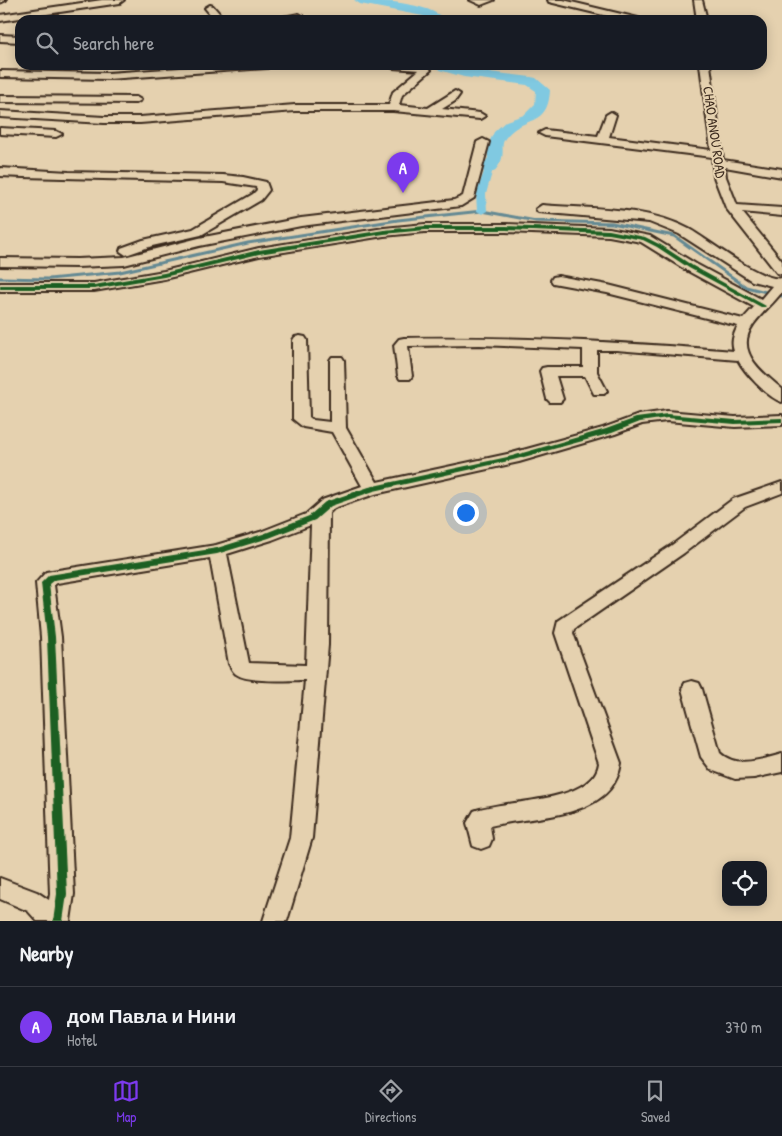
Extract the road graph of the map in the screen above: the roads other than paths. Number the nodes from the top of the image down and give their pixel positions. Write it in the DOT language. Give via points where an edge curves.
graph roads {
  1 [pos="120,0"];
  2 [pos="474,0"];
  3 [pos="490,0"];
  4 [pos="552,0"];
  5 [pos="698,0"];
  6 [pos="210,8"];
  7 [pos="20,15"];
  8 [pos="216,15"];
  9 [pos="614,15"];
  10 [pos="702,15"];
  11 [pos="15,16"];
  12 [pos="0,18"];
  13 [pos="0,38"];
  14 [pos="15,39"];
  15 [pos="195,70"];
  16 [pos="426,70"];
  17 [pos="706,70"];
  18 [pos="0,74"];
  19 [pos="454,94"];
  20 [pos="52,99"];
  21 [pos="136,100"];
  22 [pos="2,101"];
  23 [pos="393,108"];
  24 [pos="428,111"];
  25 [pos="0,114"];
  26 [pos="611,115"];
  27 [pos="40,116"];
  28 [pos="480,116"];
  29 [pos="0,131"];
  30 [pos="545,133"];
  31 [pos="56,134"];
  32 [pos="602,140"];
  33 [pos="484,142"];
  34 [pos="719,159"];
  35 [pos="0,172"];
  36 [pos="782,173"];
  37 [pos="732,208"];
  38 [pos="542,209"];
  39 [pos="782,212"];
  40 [pos="0,262"];
  41 [pos="108,262"];
  42 [pos="782,270"];
  43 [pos="558,280"];
  44 [pos="0,287"];
  45 [pos="776,291"];
  46 [pos="745,324"];
  47 [pos="300,340"];
  48 [pos="590,346"];
  49 [pos="741,356"];
  50 [pos="338,360"];
  51 [pos="590,372"];
  52 [pos="405,376"];
  53 [pos="599,391"];
  54 [pos="782,397"];
  55 [pos="555,399"];
  56 [pos="782,420"];
  57 [pos="338,428"];
  58 [pos="782,487"];
  59 [pos="372,489"];
  60 [pos="320,512"];
  61 [pos="217,551"];
  62 [pos="316,673"];
  63 [pos="692,689"];
  64 [pos="782,763"];
  65 [pos="481,838"];
  66 [pos="0,888"];
  67 [pos="49,921"];
  68 [pos="58,921"];
  69 [pos="275,921"];
  1 -- 7 [label="street"];
  2 -- 3 [label="street"];
  4 -- 9 [label="street"];
  5 -- 10 [label="street"];
  6 -- 8 [label="street"];
  11 -- 12 [label="street"];
  13 -- 14 [label="street"];
  15 -- 18 [label="street" via="108,76"];
  16 -- 23 [label="street" via="397,94"];
  17 -- 34 [label="street, CHAO ANOU ROAD"];
  19 -- 24 [label="street" via="452,99"];
  20 -- 21 [label="street"];
  20 -- 22 [label="street"];
  20 -- 27 [label="street"];
  23 -- 24 [label="street"];
  23 -- 27 [label="street" via="295,108 140,120"];
  24 -- 28 [label="street"];
  25 -- 27 [label="street"];
  26 -- 32 [label="street"];
  29 -- 31 [label="street"];
  30 -- 32 [label="street"];
  32 -- 34 [label="street"];
  33 -- 41 [label="street" via="468,198 464,201 302,222"];
  34 -- 36 [label="street"];
  34 -- 37 [label="street, CHAO ANOU ROAD" via="720,177"];
  35 -- 41 [label="street" via="208,178 262,185 263,190 257,197 197,232 148,243"];
  37 -- 39 [label="street"];
  37 -- 42 [label="street, CHAO ANOU ROAD"];
  38 -- 45 [label="street" via="651,219 683,231"];
  40 -- 41 [label="street"];
  43 -- 46 [label="street" via="608,289"];
  44 -- 45 [label="street" via="94,287 164,275 259,252 384,232 425,228 506,228 610,232 645,239 691,267"];
  45 -- 46 [label="street"];
  46 -- 49 [label="street" via="739,345"];
  47 -- 57 [label="street" via="301,419 309,424"];
  48 -- 49 [label="street"];
  48 -- 51 [label="street"];
  48 -- 52 [label="street" via="480,341 404,342 401,345"];
  49 -- 54 [label="street"];
  50 -- 57 [label="street"];
  51 -- 53 [label="street"];
  51 -- 55 [label="street" via="547,371"];
  56 -- 59 [label="street" via="735,422 684,416 654,417 513,458"];
  57 -- 59 [label="street"];
  58 -- 65 [label="street" via="739,503 678,549 564,626 610,762 609,773 596,790 584,797 482,818 478,824"];
  59 -- 60 [label="street" via="328,504"];
  60 -- 61 [label="street" via="266,536"];
  60 -- 62 [label="street"];
  61 -- 62 [label="street" via="239,664 243,669"];
  61 -- 68 [label="street" via="52,578 45,583 51,638 62,894"];
  62 -- 69 [label="street" via="301,838"];
  63 -- 64 [label="street" via="711,757 716,762 729,770 742,771"];
  66 -- 67 [label="street" via="36,904 47,913"];
}
